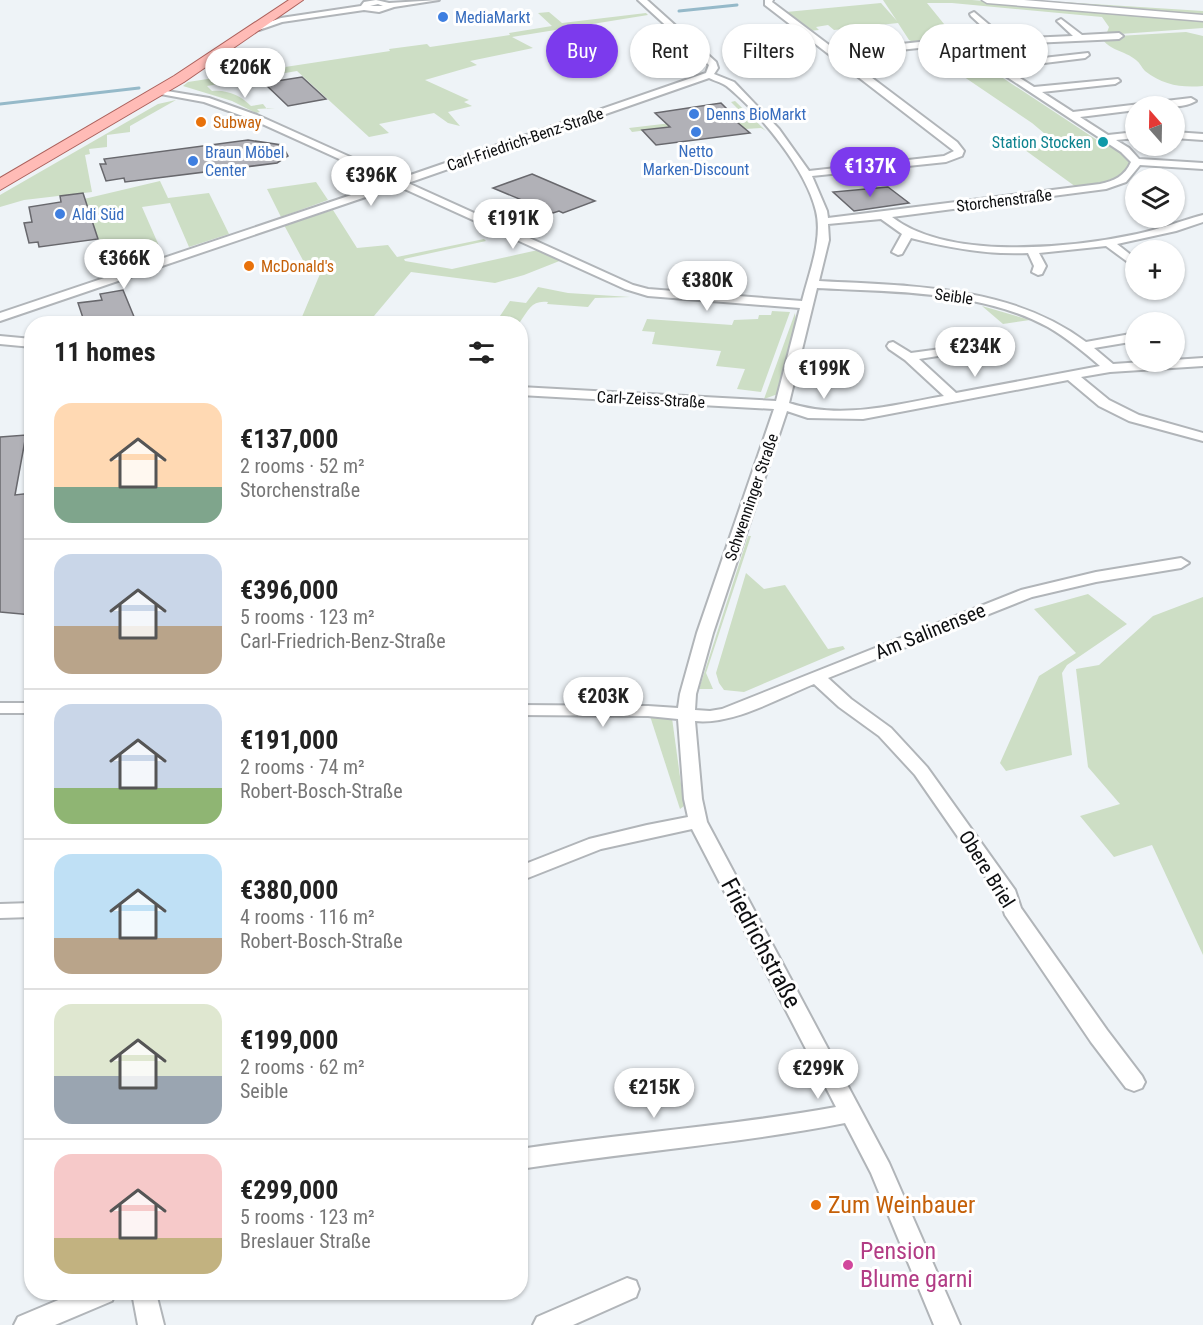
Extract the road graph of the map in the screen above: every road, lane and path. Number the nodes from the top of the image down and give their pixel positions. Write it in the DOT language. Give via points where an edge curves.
graph roads {
  1 [pos="435,0"];
  2 [pos="642,0"];
  3 [pos="769,0"];
  4 [pos="987,0"];
  5 [pos="296,1"];
  6 [pos="321,14"];
  7 [pos="974,14"];
  8 [pos="1203,18"];
  9 [pos="1061,21"];
  10 [pos="669,24"];
  11 [pos="985,24"];
  12 [pos="259,27"];
  13 [pos="1119,36"];
  14 [pos="1079,37"];
  15 [pos="1048,39"];
  16 [pos="828,49"];
  17 [pos="1085,55"];
  18 [pos="1048,60"];
  19 [pos="710,61"];
  20 [pos="710,74"];
  21 [pos="710,75"];
  22 [pos="700,78"];
  23 [pos="867,78"];
  24 [pos="1014,78"];
  25 [pos="1115,81"];
  26 [pos="1032,90"];
  27 [pos="159,91"];
  28 [pos="185,96"];
  29 [pos="1191,101"];
  30 [pos="1185,102"];
  31 [pos="140,103"];
  32 [pos="1125,108"];
  33 [pos="1071,115"];
  34 [pos="1125,136"];
  35 [pos="1185,136"];
  36 [pos="1203,137"];
  37 [pos="1107,138"];
  38 [pos="1136,162"];
  39 [pos="1203,166"];
  40 [pos="806,174"];
  41 [pos="398,183"];
  42 [pos="0,185"];
  43 [pos="883,215"];
  44 [pos="1203,218"];
  45 [pos="822,221"];
  46 [pos="910,233"];
  47 [pos="1107,242"];
  48 [pos="1032,250"];
  49 [pos="898,252"];
  50 [pos="1125,256"];
  51 [pos="1038,272"];
  52 [pos="812,284"];
  53 [pos="808,304"];
  54 [pos="0,317"];
  55 [pos="1125,339"];
  56 [pos="0,340"];
  57 [pos="24,342"];
  58 [pos="893,346"];
  59 [pos="1085,346"];
  60 [pos="959,349"];
  61 [pos="909,357"];
  62 [pos="1203,362"];
  63 [pos="1110,368"];
  64 [pos="1071,376"];
  65 [pos="528,391"];
  66 [pos="954,398"];
  67 [pos="782,405"];
  68 [pos="1203,437"];
  69 [pos="1181,563"];
  70 [pos="818,678"];
  71 [pos="0,708"];
  72 [pos="24,708"];
  73 [pos="528,710"];
  74 [pos="686,714"];
  75 [pos="698,822"];
  76 [pos="528,871"];
  77 [pos="24,910"];
  78 [pos="0,911"];
  79 [pos="1134,1082"];
  80 [pos="851,1113"];
  81 [pos="528,1158"];
  82 [pos="627,1289"];
  83 [pos="86,1300"];
  84 [pos="146,1300"];
  85 [pos="27,1325"];
  86 [pos="151,1325"];
  87 [pos="546,1325"];
  88 [pos="946,1325"];
  1 -- 6 [label="street" via="379,10 364,8"];
  2 -- 10 [label="street"];
  3 -- 16 [label="street"];
  4 -- 8 [label="street"];
  5 -- 6 [label="street" via="297,11"];
  5 -- 12 [label="main road"];
  6 -- 12 [label="street"];
  7 -- 11 [label="street"];
  9 -- 14 [label="street"];
  12 -- 27 [label="main road"];
  13 -- 14 [label="street"];
  14 -- 15 [label="street"];
  17 -- 18 [label="street"];
  19 -- 20 [label="street" via="714,68"];
  21 -- 40 [label="street, Schwenninger Straße" via="731,84 744,96 777,131"];
  22 -- 41 [label="street, Carl-Friedrich-Benz-Straße"];
  23 -- 40 [label="street" via="954,144 959,152 946,159"];
  24 -- 26 [label="street"];
  25 -- 26 [label="street"];
  26 -- 33 [label="street"];
  27 -- 28 [label="street"];
  27 -- 31 [label="main road"];
  28 -- 31 [label="street"];
  28 -- 41 [label="street" via="254,117"];
  29 -- 30 [label="street"];
  31 -- 42 [label="main road"];
  32 -- 33 [label="street"];
  33 -- 37 [label="street"];
  34 -- 37 [label="street"];
  35 -- 36 [label="street"];
  37 -- 38 [label="street"];
  38 -- 39 [label="street"];
  38 -- 43 [label="street, Storchenstraße" via="1127,177 1100,187"];
  40 -- 45 [label="street, Schwenninger Straße" via="822,211"];
  41 -- 53 [label="street" via="648,292"];
  41 -- 54 [label="street, Carl-Friedrich-Benz-Straße"];
  43 -- 45 [label="street, Storchenstraße"];
  43 -- 46 [label="street"];
  44 -- 47 [label="street"];
  45 -- 52 [label="street, Schwenninger Straße" via="823,240"];
  46 -- 48 [label="street" via="968,247"];
  46 -- 49 [label="street"];
  47 -- 48 [label="street"];
  47 -- 50 [label="street"];
  48 -- 51 [label="street" via="1040,266"];
  52 -- 53 [label="street, Schwenninger Straße"];
  52 -- 59 [label="street, Seible" via="936,293 992,302 1035,316"];
  53 -- 67 [label="street, Schwenninger Straße"];
  55 -- 59 [label="street"];
  56 -- 57 [label="street"];
  58 -- 61 [label="street"];
  59 -- 63 [label="street, Seible"];
  60 -- 61 [label="street"];
  61 -- 66 [label="street"];
  62 -- 63 [label="street"];
  63 -- 64 [label="street"];
  64 -- 66 [label="street"];
  64 -- 68 [label="street" via="1104,403 1134,418"];
  65 -- 67 [label="street, Carl-Zeiss-Straße"];
  66 -- 67 [label="street" via="845,416 808,414"];
  67 -- 74 [label="street, Schwenninger Straße" via="705,633"];
  69 -- 70 [label="street, Am Salinensee" via="1096,576 1027,593"];
  70 -- 74 [label="street, Am Salinensee" via="728,714"];
  70 -- 79 [label="street, Obere Briel" via="885,732 921,771 1008,895 1012,910"];
  71 -- 72 [label="street"];
  73 -- 74 [label="street, Am Salinensee"];
  74 -- 75 [label="street, Friedrichstraße"];
  75 -- 76 [label="street" via="596,844"];
  75 -- 80 [label="street, Friedrichstraße"];
  77 -- 78 [label="street"];
  80 -- 81 [label="street"];
  80 -- 88 [label="street, Friedrichstraße" via="880,1170"];
  82 -- 87 [label="street"];
  83 -- 85 [label="street"];
  84 -- 86 [label="street"];
}
